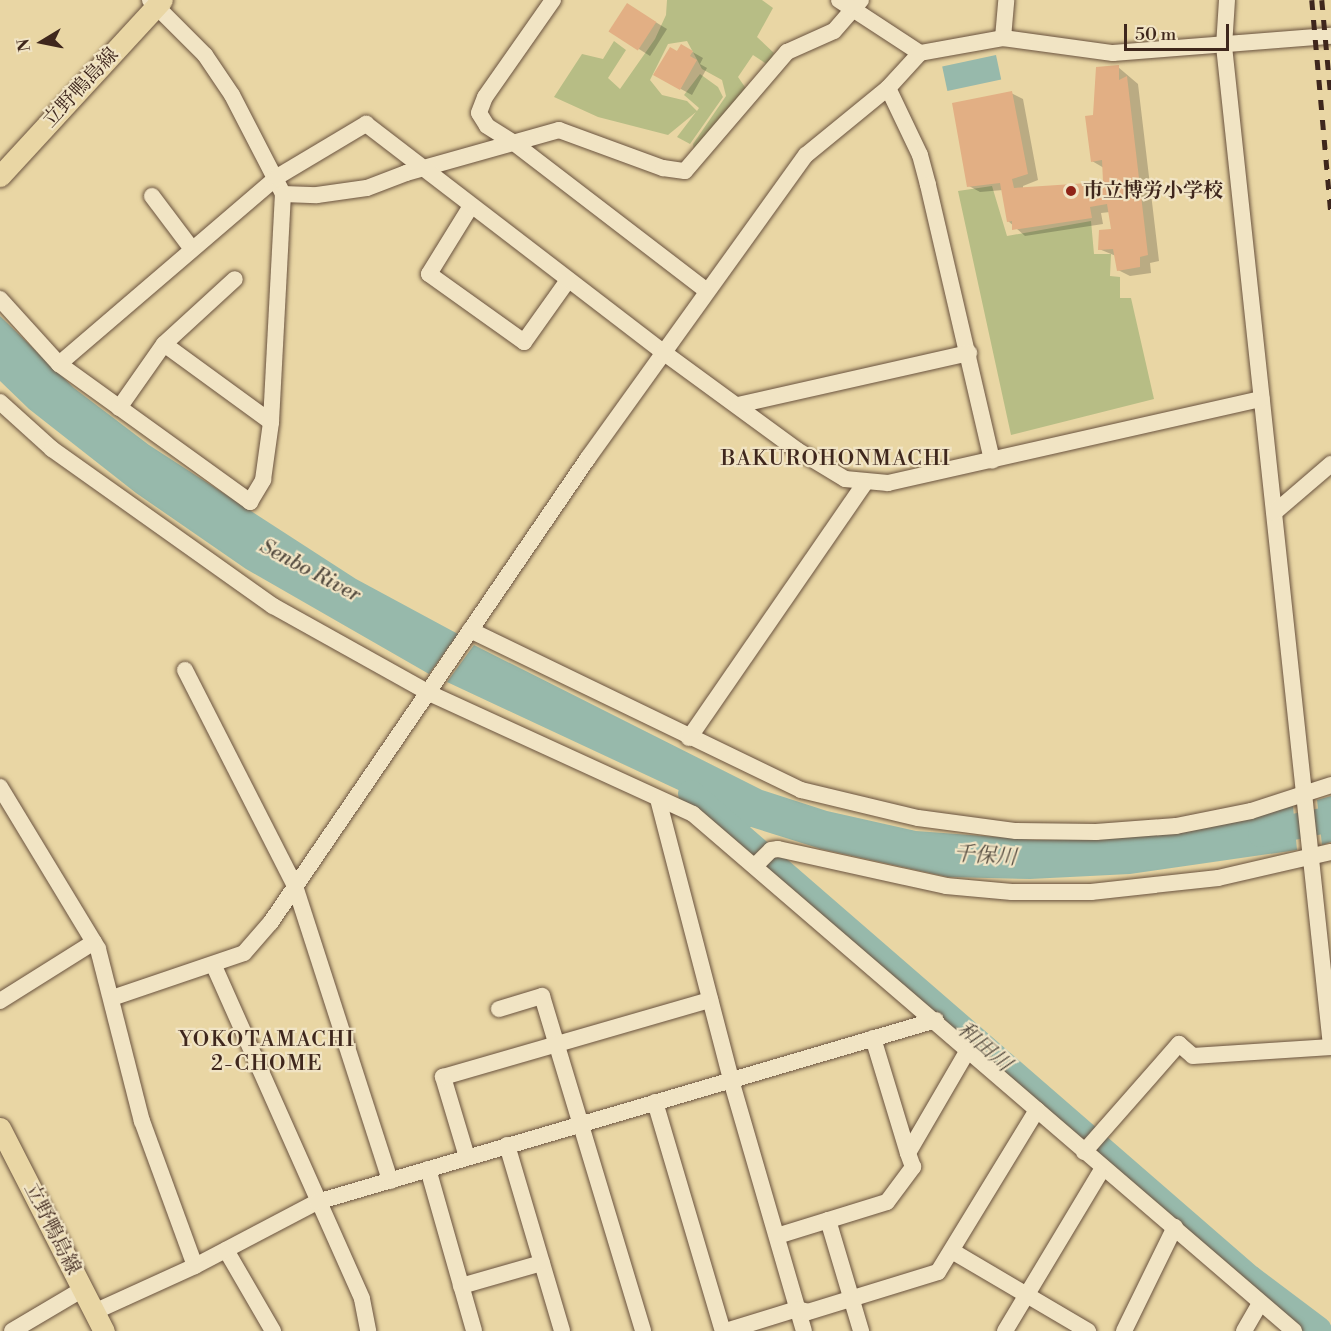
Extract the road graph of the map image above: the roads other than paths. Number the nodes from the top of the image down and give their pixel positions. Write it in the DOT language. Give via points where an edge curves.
graph roads {
  1 [pos="553,0"];
  2 [pos="839,0"];
  3 [pos="1006,0"];
  4 [pos="1227,0"];
  5 [pos="156,2"];
  6 [pos="858,5"];
  7 [pos="1331,36"];
  8 [pos="1003,38"];
  9 [pos="1224,46"];
  10 [pos="920,52"];
  11 [pos="888,88"];
  12 [pos="514,143"];
  13 [pos="422,169"];
  14 [pos="0,176"];
  15 [pos="277,177"];
  16 [pos="283,194"];
  17 [pos="152,196"];
  18 [pos="471,206"];
  19 [pos="192,249"];
  20 [pos="235,279"];
  21 [pos="568,280"];
  22 [pos="707,291"];
  23 [pos="0,299"];
  24 [pos="164,344"];
  25 [pos="663,352"];
  26 [pos="969,353"];
  27 [pos="59,364"];
  28 [pos="1262,399"];
  29 [pos="0,402"];
  30 [pos="738,405"];
  31 [pos="119,408"];
  32 [pos="271,422"];
  33 [pos="992,461"];
  34 [pos="1331,464"];
  35 [pos="864,483"];
  36 [pos="1275,512"];
  37 [pos="469,633"];
  38 [pos="185,670"];
  39 [pos="432,690"];
  40 [pos="689,738"];
  41 [pos="1331,785"];
  42 [pos="0,787"];
  43 [pos="1306,796"];
  44 [pos="658,799"];
  45 [pos="1331,852"];
  46 [pos="1311,854"];
  47 [pos="762,858"];
  48 [pos="295,886"];
  49 [pos="94,942"];
  50 [pos="214,966"];
  51 [pos="112,998"];
  52 [pos="710,999"];
  53 [pos="0,1001"];
  54 [pos="499,1009"];
  55 [pos="936,1020"];
  56 [pos="873,1038"];
  57 [pos="557,1044"];
  58 [pos="1331,1046"];
  59 [pos="968,1050"];
  60 [pos="731,1080"];
  61 [pos="655,1102"];
  62 [pos="1037,1110"];
  63 [pos="583,1123"];
  64 [pos="0,1128"];
  65 [pos="507,1145"];
  66 [pos="1086,1149"];
  67 [pos="908,1153"];
  68 [pos="466,1157"];
  69 [pos="1103,1168"];
  70 [pos="428,1169"];
  71 [pos="390,1181"];
  72 [pos="316,1203"];
  73 [pos="828,1220"];
  74 [pos="1175,1227"];
  75 [pos="777,1236"];
  76 [pos="225,1250"];
  77 [pos="952,1251"];
  78 [pos="542,1263"];
  79 [pos="195,1266"];
  80 [pos="461,1286"];
  81 [pos="83,1289"];
  82 [pos="1027,1293"];
  83 [pos="852,1298"];
  84 [pos="1260,1303"];
  85 [pos="797,1309"];
  86 [pos="94,1312"];
  87 [pos="0,1324"];
  88 [pos="5,1331"];
  89 [pos="12,1331"];
  90 [pos="104,1331"];
  91 [pos="273,1331"];
  92 [pos="368,1331"];
  93 [pos="474,1331"];
  94 [pos="562,1331"];
  95 [pos="644,1331"];
  96 [pos="724,1331"];
  97 [pos="804,1331"];
  98 [pos="861,1331"];
  99 [pos="1005,1331"];
  100 [pos="1088,1331"];
  101 [pos="1124,1331"];
  102 [pos="1244,1331"];
  103 [pos="1294,1331"];
  1 -- 12 [label="street" via="485,97 479,113 487,126"];
  2 -- 6 [label="street"];
  3 -- 8 [label="street"];
  4 -- 9 [label="street"];
  5 -- 14 [label="main road, 立野鴨島線"];
  5 -- 15 [label="street" via="205,55"];
  6 -- 10 [label="street"];
  6 -- 12 [label="street" via="834,31 787,52 685,171 663,168 559,130"];
  7 -- 9 [label="street"];
  8 -- 9 [label="street" via="1113,53"];
  8 -- 10 [label="street"];
  9 -- 28 [label="street"];
  10 -- 11 [label="street"];
  11 -- 22 [label="street" via="806,155"];
  11 -- 26 [label="street" via="920,155"];
  12 -- 13 [label="street"];
  12 -- 22 [label="street"];
  13 -- 15 [label="street" via="366,124"];
  13 -- 16 [label="street" via="343,193"];
  13 -- 18 [label="street"];
  15 -- 16 [label="street"];
  15 -- 19 [label="street"];
  16 -- 32 [label="street"];
  17 -- 19 [label="street"];
  18 -- 21 [label="street"];
  18 -- 21 [label="street" via="429,274 524,342"];
  19 -- 27 [label="street"];
  20 -- 24 [label="street"];
  21 -- 25 [label="street"];
  22 -- 25 [label="street"];
  23 -- 27 [label="street"];
  24 -- 31 [label="street"];
  24 -- 32 [label="street"];
  25 -- 30 [label="street"];
  25 -- 37 [label="street"];
  26 -- 30 [label="street"];
  26 -- 33 [label="street"];
  27 -- 31 [label="street"];
  28 -- 33 [label="street"];
  28 -- 36 [label="street"];
  29 -- 39 [label="street" via="52,449 273,606"];
  30 -- 35 [label="street" via="820,466 845,479"];
  31 -- 32 [label="street" via="250,502 263,480"];
  33 -- 35 [label="street" via="888,483"];
  34 -- 36 [label="street"];
  35 -- 40 [label="street"];
  36 -- 43 [label="street"];
  37 -- 39 [label="street"];
  37 -- 40 [label="street"];
  38 -- 48 [label="street"];
  39 -- 44 [label="street"];
  39 -- 48 [label="street"];
  40 -- 43 [label="street" via="801,790 918,818 1016,831 1096,832 1176,825"];
  41 -- 43 [label="street"];
  42 -- 49 [label="street"];
  43 -- 46 [label="street"];
  44 -- 47 [label="street" via="693,814"];
  44 -- 52 [label="street"];
  45 -- 46 [label="street"];
  46 -- 47 [label="street" via="1169,885 1091,892 1012,892 946,886"];
  46 -- 58 [label="street"];
  47 -- 55 [label="street"];
  48 -- 50 [label="street" via="244,953"];
  48 -- 71 [label="street"];
  49 -- 51 [label="street"];
  49 -- 53 [label="street"];
  50 -- 51 [label="street"];
  50 -- 72 [label="street"];
  51 -- 79 [label="street" via="142,1121"];
  52 -- 57 [label="street"];
  52 -- 60 [label="street"];
  54 -- 57 [label="street" via="542,996"];
  55 -- 56 [label="street"];
  55 -- 59 [label="street"];
  56 -- 60 [label="street"];
  56 -- 67 [label="street"];
  57 -- 63 [label="street"];
  57 -- 68 [label="street" via="443,1077"];
  58 -- 66 [label="street" via="1193,1056 1179,1044"];
  59 -- 62 [label="street"];
  59 -- 67 [label="street"];
  60 -- 61 [label="street"];
  60 -- 75 [label="street"];
  61 -- 63 [label="street"];
  61 -- 96 [label="street"];
  62 -- 66 [label="street"];
  62 -- 77 [label="street"];
  63 -- 65 [label="street"];
  63 -- 95 [label="street"];
  64 -- 81 [label="main road, 立野鴨島線"];
  65 -- 68 [label="street"];
  65 -- 78 [label="street"];
  66 -- 69 [label="street"];
  67 -- 73 [label="street" via="912,1167 887,1202"];
  68 -- 70 [label="street"];
  69 -- 74 [label="street"];
  69 -- 82 [label="street"];
  70 -- 71 [label="street"];
  70 -- 80 [label="street"];
  71 -- 72 [label="street"];
  72 -- 76 [label="street"];
  72 -- 92 [label="street" via="362,1299"];
  73 -- 75 [label="street"];
  73 -- 83 [label="street"];
  74 -- 84 [label="street"];
  74 -- 101 [label="street"];
  75 -- 85 [label="street"];
  76 -- 79 [label="street"];
  76 -- 91 [label="street"];
  77 -- 82 [label="street"];
  77 -- 83 [label="street" via="938,1272"];
  78 -- 80 [label="street"];
  78 -- 94 [label="street"];
  79 -- 86 [label="street"];
  80 -- 93 [label="street"];
  81 -- 86 [label="main road, 立野鴨島線"];
  81 -- 89 [label="street"];
  82 -- 99 [label="street"];
  82 -- 100 [label="street"];
  83 -- 85 [label="street" via="808,1312"];
  83 -- 98 [label="street"];
  84 -- 102 [label="street"];
  84 -- 103 [label="street"];
  85 -- 96 [label="street"];
  85 -- 97 [label="street"];
  86 -- 90 [label="main road, 立野鴨島線"];
  87 -- 88 [label="street"];
}
